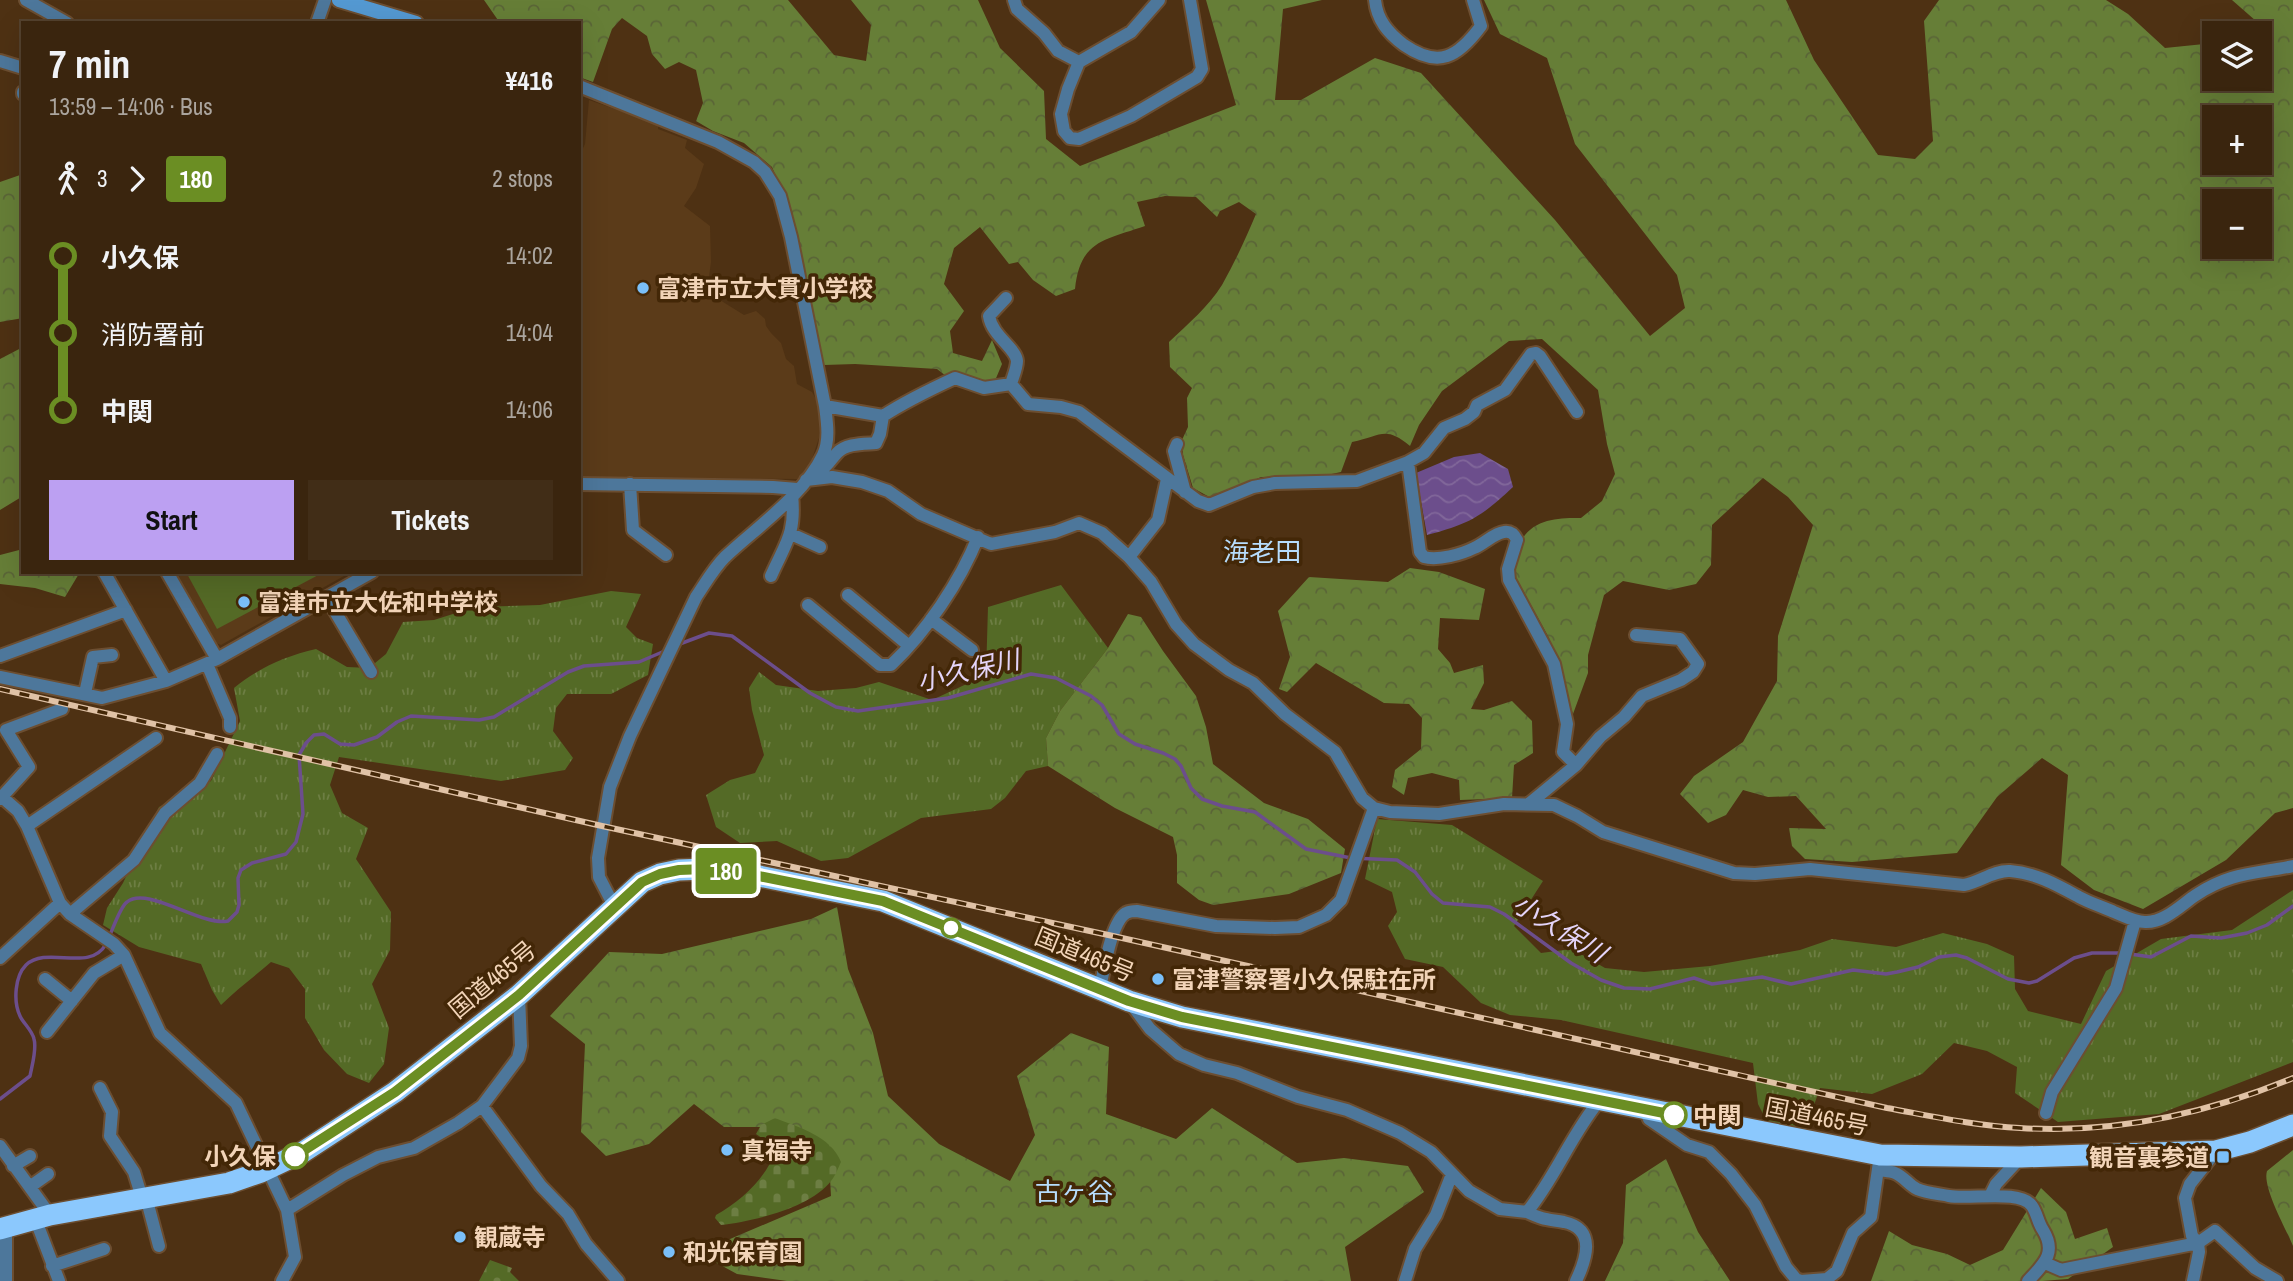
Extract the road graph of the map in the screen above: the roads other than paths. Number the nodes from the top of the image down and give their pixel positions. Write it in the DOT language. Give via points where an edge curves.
graph roads {
  1 [pos="26,0"];
  2 [pos="325,0"];
  3 [pos="339,0"];
  4 [pos="1014,0"];
  5 [pos="1159,0"];
  6 [pos="1190,0"];
  7 [pos="1376,0"];
  8 [pos="1473,0"];
  9 [pos="52,6"];
  10 [pos="65,21"];
  11 [pos="318,21"];
  12 [pos="409,21"];
  13 [pos="0,61"];
  14 [pos="1079,62"];
  15 [pos="21,67"];
  16 [pos="581,87"];
  17 [pos="1006,298"];
  18 [pos="1011,384"];
  19 [pos="825,406"];
  20 [pos="1577,412"];
  21 [pos="883,416"];
  22 [pos="1177,444"];
  23 [pos="1408,461"];
  24 [pos="1167,479"];
  25 [pos="581,484"];
  26 [pos="630,484"];
  27 [pos="801,485"];
  28 [pos="1185,492"];
  29 [pos="791,534"];
  30 [pos="978,537"];
  31 [pos="820,547"];
  32 [pos="666,555"];
  33 [pos="1129,557"];
  34 [pos="105,574"];
  35 [pos="168,574"];
  36 [pos="369,574"];
  37 [pos="771,576"];
  38 [pos="848,594"];
  39 [pos="327,598"];
  40 [pos="807,605"];
  41 [pos="126,610"];
  42 [pos="930,619"];
  43 [pos="1636,635"];
  44 [pos="908,645"];
  45 [pos="972,650"];
  46 [pos="112,655"];
  47 [pos="0,656"];
  48 [pos="212,661"];
  49 [pos="371,672"];
  50 [pos="0,677"];
  51 [pos="166,681"];
  52 [pos="85,693"];
  53 [pos="62,709"];
  54 [pos="230,726"];
  55 [pos="156,738"];
  56 [pos="217,754"];
  57 [pos="1576,765"];
  58 [pos="1,798"];
  59 [pos="1530,803"];
  60 [pos="1374,808"];
  61 [pos="27,826"];
  62 [pos="2293,866"];
  63 [pos="60,903"];
  64 [pos="614,906"];
  65 [pos="70,914"];
  66 [pos="2135,921"];
  67 [pos="124,955"];
  68 [pos="0,958"];
  69 [pos="45,979"];
  70 [pos="1100,988"];
  71 [pos="519,995"];
  72 [pos="72,1001"];
  73 [pos="1129,1001"];
  74 [pos="47,1032"];
  75 [pos="100,1088"];
  76 [pos="1599,1101"];
  77 [pos="482,1106"];
  78 [pos="1645,1109"];
  79 [pos="2046,1113"];
  80 [pos="2293,1125"];
  81 [pos="0,1146"];
  82 [pos="2216,1151"];
  83 [pos="30,1156"];
  84 [pos="2021,1157"];
  85 [pos="1880,1163"];
  86 [pos="13,1166"];
  87 [pos="268,1169"];
  88 [pos="48,1174"];
  89 [pos="1452,1174"];
  90 [pos="31,1186"];
  91 [pos="1990,1196"];
  92 [pos="144,1197"];
  93 [pos="287,1210"];
  94 [pos="1527,1212"];
  95 [pos="42,1217"];
  96 [pos="3,1228"];
  97 [pos="2198,1243"];
  98 [pos="159,1246"];
  99 [pos="104,1249"];
  100 [pos="2045,1263"];
  101 [pos="52,1266"];
  102 [pos="1828,1280"];
  103 [pos="6,1281"];
  104 [pos="59,1281"];
  105 [pos="282,1281"];
  106 [pos="618,1281"];
  107 [pos="1405,1281"];
  108 [pos="1576,1281"];
  109 [pos="1801,1281"];
  110 [pos="2028,1281"];
  111 [pos="2193,1281"];
  112 [pos="2277,1281"];
  1 -- 9 [label="street"];
  2 -- 11 [label="street"];
  3 -- 12 [label="street"];
  4 -- 14 [label="street" via="1017,9 1058,51"];
  5 -- 14 [label="street" via="1130,32"];
  6 -- 14 [label="street" via="1202,69 1197,77 1131,116 1079,139 1064,131 1061,114"];
  7 -- 8 [label="street" via="1380,20 1392,37 1420,56 1433,59 1455,53 1481,26"];
  9 -- 10 [label="street"];
  13 -- 15 [label="street"];
  16 -- 19 [label="street" via="719,142 765,172 780,196 791,237"];
  17 -- 18 [label="street" via="989,316 991,326 1015,354"];
  18 -- 21 [label="street" via="984,388 955,379"];
  18 -- 24 [label="street" via="1028,404 1079,412"];
  19 -- 21 [label="street"];
  19 -- 27 [label="street" via="827,444"];
  20 -- 23 [label="street" via="1540,356 1531,354 1505,390 1444,428 1424,453"];
  21 -- 27 [label="street" via="876,443 839,450 826,468"];
  22 -- 28 [label="street" via="1174,450"];
  23 -- 28 [label="street" via="1357,481 1275,483 1209,505"];
  23 -- 57 [label="street" via="1424,557 1472,550 1501,532 1507,531 1517,540 1509,580 1554,664 1567,724 1563,752"];
  24 -- 28 [label="street"];
  24 -- 33 [label="street" via="1158,520"];
  25 -- 26 [label="street"];
  26 -- 27 [label="street"];
  26 -- 32 [label="street" via="634,530"];
  27 -- 29 [label="street"];
  27 -- 30 [label="street" via="832,477 862,482 888,491 921,514"];
  27 -- 64 [label="street" via="723,559 696,597 630,736 610,787 598,858 599,877"];
  29 -- 31 [label="street"];
  29 -- 37 [label="street"];
  30 -- 33 [label="street" via="991,544 1079,523 1102,533"];
  30 -- 42 [label="street" via="965,567"];
  33 -- 60 [label="street" via="1194,644 1252,683 1335,752 1362,798"];
  34 -- 41 [label="street"];
  35 -- 48 [label="street"];
  36 -- 39 [label="street"];
  38 -- 44 [label="street"];
  39 -- 48 [label="street"];
  39 -- 49 [label="street"];
  40 -- 44 [label="street" via="880,665 891,665"];
  41 -- 47 [label="street"];
  41 -- 51 [label="street"];
  42 -- 44 [label="street"];
  42 -- 45 [label="street"];
  43 -- 57 [label="street" via="1680,639 1698,664 1681,680 1642,695"];
  46 -- 52 [label="street" via="93,657"];
  48 -- 51 [label="street"];
  48 -- 54 [label="street"];
  50 -- 52 [label="street"];
  51 -- 52 [label="street" via="102,698"];
  53 -- 58 [label="street" via="6,730 29,767"];
  55 -- 61 [label="street"];
  56 -- 65 [label="street" via="200,783 165,813 134,860"];
  57 -- 59 [label="street"];
  58 -- 61 [label="street" via="18,811"];
  59 -- 60 [label="street" via="1439,814"];
  59 -- 66 [label="street" via="1554,805 1603,832 1734,873 1810,869 1964,885 2007,871 2034,876"];
  60 -- 70 [label="street" via="1341,900 1326,915 1298,927 1216,926 1127,912 1114,930"];
  61 -- 63 [label="street"];
  62 -- 66 [label="street" via="2234,876 2156,921"];
  63 -- 65 [label="street"];
  63 -- 68 [label="street"];
  64 -- 70 [label="highway, 国道465号" via="642,882 660,874 679,870 739,872 883,901"];
  64 -- 71 [label="highway, 国道465号"];
  65 -- 67 [label="street"];
  66 -- 79 [label="street" via="2116,988 2052,1092"];
  67 -- 72 [label="street" via="94,973"];
  67 -- 87 [label="street" via="160,1033 233,1099"];
  69 -- 72 [label="street"];
  70 -- 73 [label="highway, 国道465号"];
  71 -- 77 [label="street" via="518,1058"];
  71 -- 87 [label="highway, 国道465号" via="395,1092 303,1152"];
  72 -- 74 [label="street"];
  73 -- 76 [label="highway, 国道465号" via="1182,1017"];
  73 -- 89 [label="street" via="1150,1029 1179,1054 1347,1110 1400,1133 1431,1152"];
  75 -- 92 [label="street" via="112,1112 110,1136"];
  76 -- 78 [label="highway, 国道465号"];
  76 -- 94 [label="street"];
  77 -- 93 [label="street" via="414,1148 378,1157"];
  77 -- 106 [label="street"];
  78 -- 85 [label="highway, 国道465号"];
  78 -- 109 [label="street" via="1648,1119 1687,1145 1709,1152 1731,1174 1755,1205 1786,1267"];
  80 -- 82 [label="highway, 国道465号"];
  81 -- 86 [label="street"];
  82 -- 84 [label="highway, 国道465号"];
  82 -- 97 [label="street" via="2190,1184 2185,1198 2192,1236"];
  83 -- 86 [label="street"];
  84 -- 85 [label="highway, 国道465号"];
  84 -- 91 [label="street"];
  85 -- 91 [label="street" via="1917,1189 1972,1199"];
  85 -- 102 [label="street" via="1871,1216 1853,1233 1837,1271"];
  86 -- 90 [label="street"];
  87 -- 92 [label="highway, 国道465号" via="229,1183"];
  87 -- 93 [label="street"];
  88 -- 90 [label="street"];
  89 -- 94 [label="street" via="1469,1191 1500,1209"];
  89 -- 107 [label="street" via="1436,1215 1415,1249"];
  90 -- 95 [label="street"];
  91 -- 100 [label="street" via="2028,1200 2049,1240"];
  92 -- 95 [label="highway, 国道465号"];
  92 -- 98 [label="street"];
  93 -- 105 [label="street" via="295,1257"];
  94 -- 108 [label="street" via="1580,1231 1587,1241 1586,1260"];
  95 -- 96 [label="highway, 国道465号"];
  95 -- 101 [label="street"];
  96 -- 103 [label="street"];
  97 -- 100 [label="street" via="2061,1270"];
  97 -- 111 [label="street"];
  97 -- 112 [label="street" via="2216,1231 2255,1268"];
  99 -- 101 [label="street"];
  100 -- 110 [label="street"];
  101 -- 104 [label="street"];
  102 -- 109 [label="street"];
}
